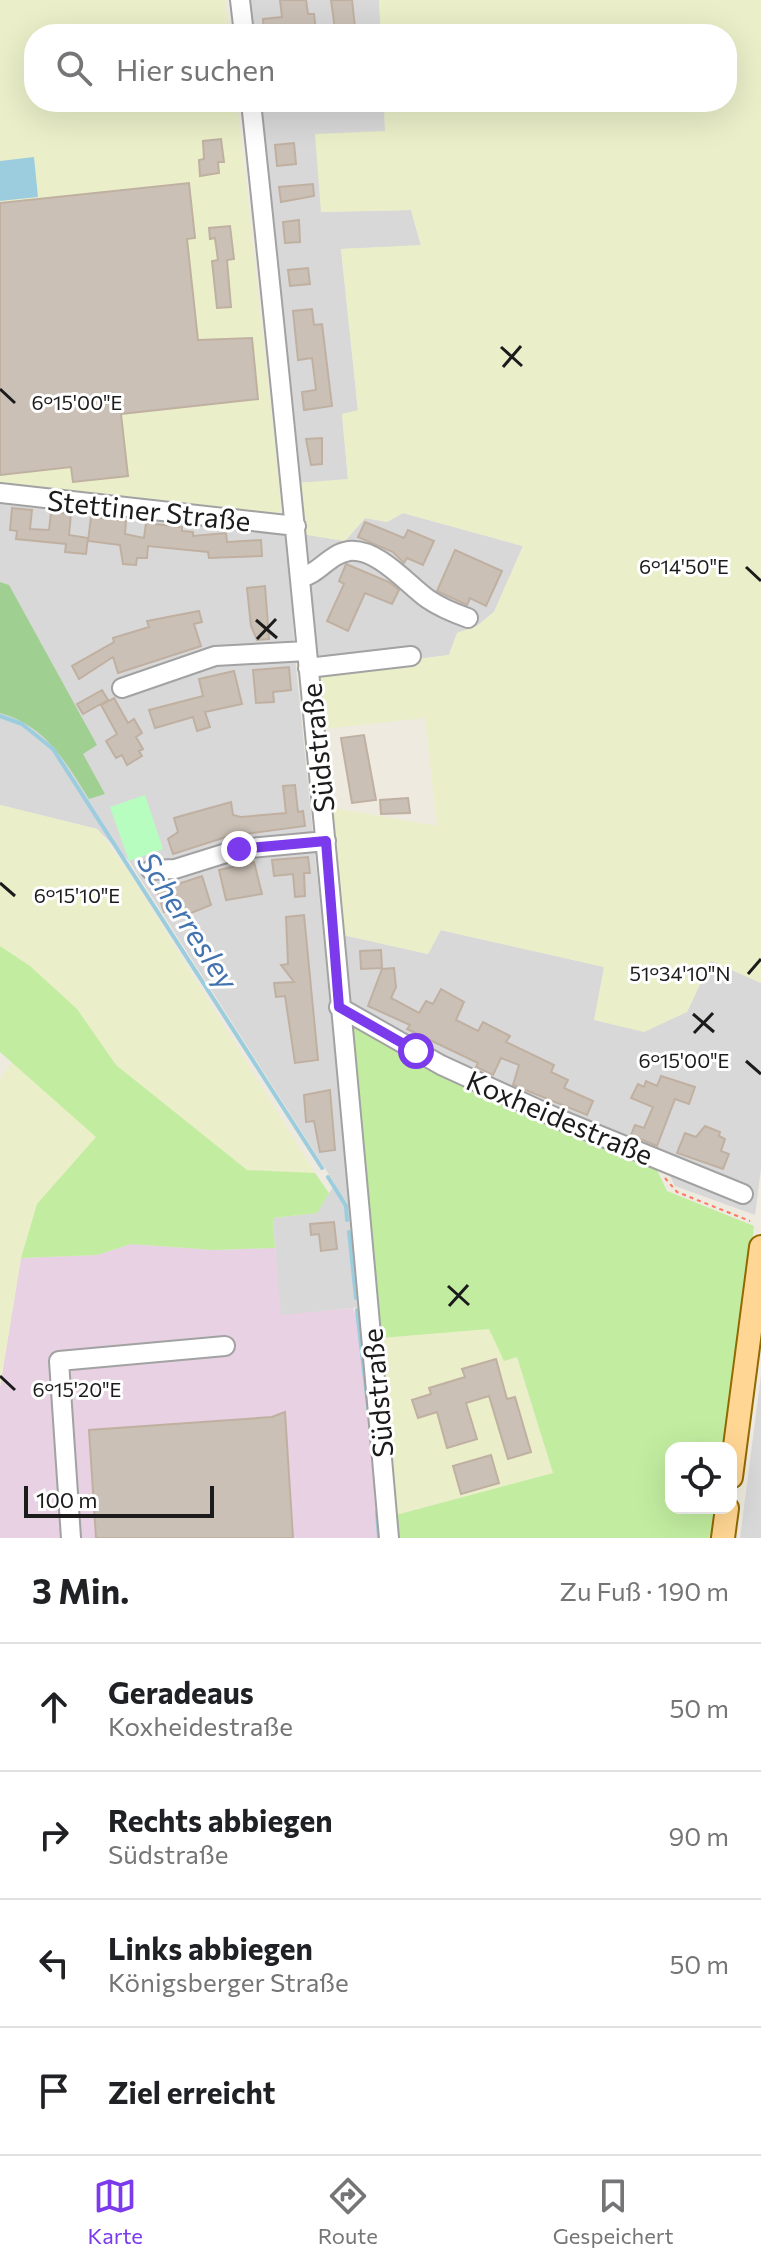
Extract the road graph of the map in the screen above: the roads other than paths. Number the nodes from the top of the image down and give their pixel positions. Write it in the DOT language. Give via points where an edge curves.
graph roads {
  1 [pos="240,0"];
  2 [pos="243,24"];
  3 [pos="252,112"];
  4 [pos="1,494"];
  5 [pos="296,526"];
  6 [pos="300,578"];
  7 [pos="468,618"];
  8 [pos="411,656"];
  9 [pos="308,659"];
  10 [pos="122,688"];
  11 [pos="326,841"];
  12 [pos="151,870"];
  13 [pos="339,1007"];
  14 [pos="743,1194"];
  15 [pos="761,1247"];
  16 [pos="225,1346"];
  17 [pos="736,1442"];
  18 [pos="726,1514"];
  19 [pos="71,1538"];
  20 [pos="389,1538"];
  21 [pos="723,1538"];
  1 -- 2 [label="street"];
  3 -- 5 [label="street, Südstraße"];
  4 -- 5 [label="street, Stettiner Straße"];
  5 -- 6 [label="street, Südstraße"];
  6 -- 7 [label="street" via="338,555 356,551"];
  6 -- 9 [label="street, Südstraße"];
  8 -- 9 [label="street"];
  9 -- 10 [label="street" via="215,656"];
  9 -- 11 [label="street, Südstraße"];
  11 -- 12 [label="street" via="239,849 175,869"];
  11 -- 13 [label="street, Südstraße"];
  13 -- 14 [label="street, Koxheidestraße" via="441,1065"];
  13 -- 20 [label="street, Südstraße"];
  15 -- 17 [label="main road"];
  16 -- 19 [label="street" via="59,1361"];
  18 -- 21 [label="main road"];
}
